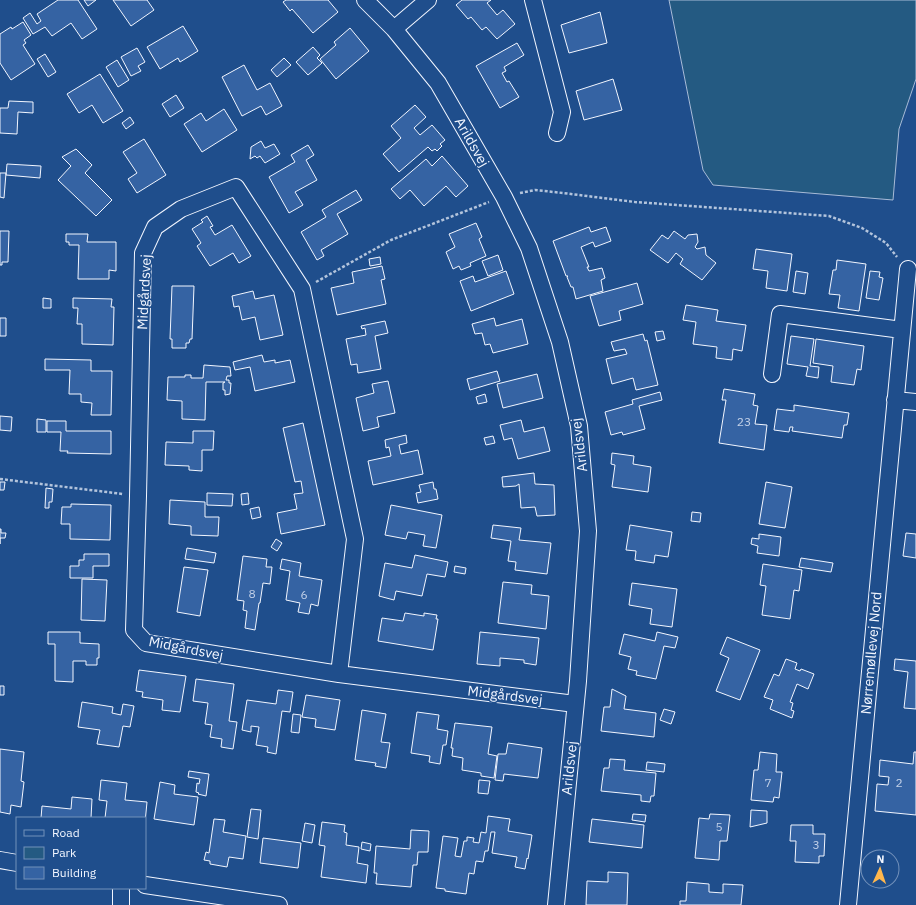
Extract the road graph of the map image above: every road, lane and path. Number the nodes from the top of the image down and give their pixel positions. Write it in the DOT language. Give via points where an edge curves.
graph roads {
  1 [pos="365,0"];
  2 [pos="428,0"];
  3 [pos="533,0"];
  4 [pos="394,29"];
  5 [pos="557,133"];
  6 [pos="504,197"];
  7 [pos="908,269"];
  8 [pos="302,289"];
  9 [pos="902,330"];
  10 [pos="772,374"];
  11 [pos="896,400"];
  12 [pos="916,402"];
  13 [pos="0,479"];
  14 [pos="138,496"];
  15 [pos="339,674"];
  16 [pos="575,704"];
  17 [pos="0,860"];
  18 [pos="16,863"];
  19 [pos="146,884"];
  20 [pos="121,889"];
  21 [pos="121,905"];
  22 [pos="279,905"];
  23 [pos="556,905"];
  24 [pos="848,905"];
  1 -- 4 [label="street, Arildsvej"];
  2 -- 4 [label="street"];
  3 -- 5 [label="street" via="562,112"];
  4 -- 6 [label="street, Arildsvej" via="438,83"];
  6 -- 7 [label="path" via="535,190 635,202 829,216 862,228 886,243"];
  6 -- 8 [label="path" via="391,240"];
  6 -- 16 [label="street, Arildsvej" via="529,248 560,342 579,426 588,531"];
  7 -- 9 [label="street, Nørremøllevej Nord"];
  8 -- 14 [label="street, Midgårdsvej" via="236,187 181,209 155,228 143,253"];
  8 -- 15 [label="street, Midgårdsvej" via="355,539"];
  9 -- 10 [label="street" via="780,314"];
  9 -- 11 [label="street, Nørremøllevej Nord"];
  11 -- 12 [label="street"];
  11 -- 24 [label="street, Nørremøllevej Nord"];
  13 -- 14 [label="path"];
  14 -- 15 [label="street, Midgårdsvej" via="134,630 146,643"];
  15 -- 16 [label="street, Midgårdsvej"];
  16 -- 23 [label="street, Arildsvej"];
  17 -- 18 [label="street"];
  19 -- 22 [label="street"];
  20 -- 21 [label="street"];
}
